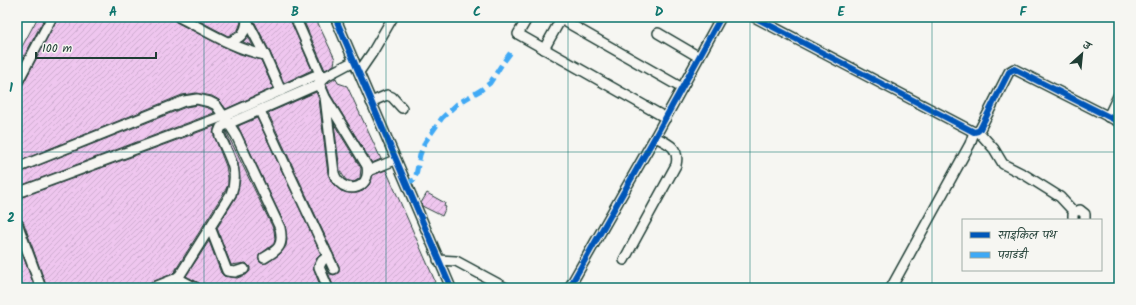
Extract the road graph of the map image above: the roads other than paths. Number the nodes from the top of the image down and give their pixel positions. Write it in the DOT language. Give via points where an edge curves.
graph roads {
  1 [pos="52,17"];
  2 [pos="179,17"];
  3 [pos="295,17"];
  4 [pos="335,17"];
  5 [pos="393,17"];
  6 [pos="528,17"];
  7 [pos="721,17"];
  8 [pos="754,17"];
  9 [pos="246,18"];
  10 [pos="562,18"];
  11 [pos="658,33"];
  12 [pos="229,42"];
  13 [pos="544,49"];
  14 [pos="264,55"];
  15 [pos="699,57"];
  16 [pos="354,61"];
  17 [pos="359,72"];
  18 [pos="322,78"];
  19 [pos="17,83"];
  20 [pos="682,88"];
  21 [pos="281,91"];
  22 [pos="1119,94"];
  23 [pos="325,98"];
  24 [pos="371,102"];
  25 [pos="402,108"];
  26 [pos="260,111"];
  27 [pos="224,116"];
  28 [pos="1108,117"];
  29 [pos="666,118"];
  30 [pos="1119,122"];
  31 [pos="230,124"];
  32 [pos="976,131"];
  33 [pos="655,137"];
  34 [pos="395,160"];
  35 [pos="17,168"];
  36 [pos="368,171"];
  37 [pos="17,193"];
  38 [pos="1074,216"];
  39 [pos="1085,219"];
  40 [pos="17,223"];
  41 [pos="210,228"];
  42 [pos="328,256"];
  43 [pos="264,258"];
  44 [pos="438,260"];
  45 [pos="624,260"];
  46 [pos="244,269"];
  47 [pos="334,269"];
  48 [pos="177,278"];
  49 [pos="41,288"];
  50 [pos="152,288"];
  51 [pos="195,288"];
  52 [pos="328,288"];
  53 [pos="451,288"];
  54 [pos="506,288"];
  55 [pos="569,288"];
  56 [pos="891,288"];
  1 -- 19 [label="street"];
  2 -- 12 [label="street"];
  3 -- 18 [label="street"];
  4 -- 16 [label="street"];
  5 -- 17 [label="street"];
  6 -- 13 [label="street" via="518,34"];
  7 -- 15 [label="street"];
  8 -- 32 [label="street"];
  9 -- 12 [label="street" via="244,33"];
  9 -- 14 [label="street"];
  10 -- 13 [label="street"];
  10 -- 20 [label="street"];
  11 -- 15 [label="street"];
  12 -- 14 [label="street"];
  13 -- 29 [label="street"];
  14 -- 21 [label="street"];
  15 -- 20 [label="street"];
  16 -- 17 [label="street"];
  16 -- 18 [label="street"];
  17 -- 24 [label="street"];
  18 -- 21 [label="street" via="314,76"];
  18 -- 23 [label="street"];
  18 -- 26 [label="street" via="317,86"];
  20 -- 29 [label="street"];
  21 -- 27 [label="street"];
  22 -- 28 [label="street"];
  23 -- 36 [label="street"];
  23 -- 36 [label="street" via="336,179 349,188 356,188 366,179"];
  24 -- 25 [label="street" via="387,95"];
  24 -- 34 [label="street"];
  26 -- 31 [label="street"];
  26 -- 42 [label="street"];
  27 -- 31 [label="street"];
  27 -- 35 [label="street" via="216,105 210,102 197,99 184,101"];
  27 -- 37 [label="street"];
  28 -- 30 [label="street"];
  28 -- 32 [label="street" via="1014,69 1008,72"];
  29 -- 33 [label="street"];
  31 -- 41 [label="street" via="221,127 219,132 235,172 234,182 231,194"];
  31 -- 43 [label="street" via="280,228 282,238 279,247"];
  32 -- 38 [label="street" via="994,149 1002,164 1060,196"];
  32 -- 56 [label="street"];
  33 -- 45 [label="street" via="668,143 678,158"];
  33 -- 55 [label="street"];
  34 -- 36 [label="street"];
  34 -- 44 [label="street"];
  38 -- 39 [label="street" via="1080,210 1085,214"];
  40 -- 49 [label="street"];
  41 -- 46 [label="street" via="227,271"];
  41 -- 48 [label="street"];
  42 -- 47 [label="street"];
  42 -- 52 [label="street" via="319,267"];
  44 -- 53 [label="street"];
  44 -- 54 [label="street" via="456,261"];
  48 -- 50 [label="street"];
  48 -- 51 [label="street"];
}
